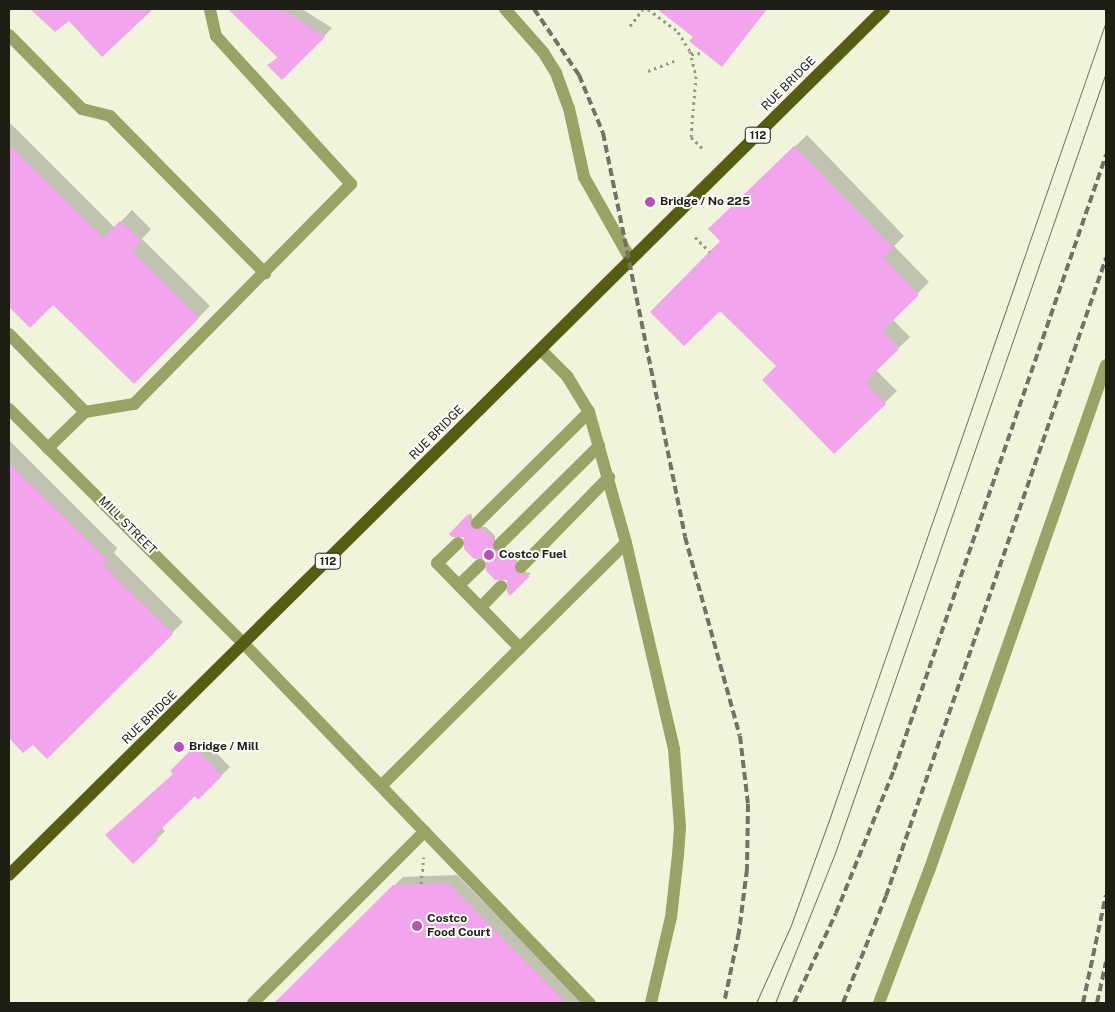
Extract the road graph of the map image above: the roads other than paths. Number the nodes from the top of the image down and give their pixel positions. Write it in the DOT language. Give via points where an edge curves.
graph roads {
  1 [pos="210,9"];
  2 [pos="505,9"];
  3 [pos="884,9"];
  4 [pos="9,35"];
  5 [pos="631,260"];
  6 [pos="265,272"];
  7 [pos="9,334"];
  8 [pos="541,350"];
  9 [pos="1106,365"];
  10 [pos="9,409"];
  11 [pos="85,412"];
  12 [pos="589,412"];
  13 [pos="599,446"];
  14 [pos="48,448"];
  15 [pos="609,478"];
  16 [pos="477,523"];
  17 [pos="458,543"];
  18 [pos="626,543"];
  19 [pos="499,545"];
  20 [pos="480,565"];
  21 [pos="521,567"];
  22 [pos="459,585"];
  23 [pos="501,586"];
  24 [pos="481,607"];
  25 [pos="244,644"];
  26 [pos="520,648"];
  27 [pos="381,786"];
  28 [pos="425,831"];
  29 [pos="9,875"];
  30 [pos="253,1003"];
  31 [pos="590,1003"];
  32 [pos="651,1003"];
  33 [pos="879,1003"];
  1 -- 6 [label="street" via="216,36 352,184"];
  2 -- 5 [label="street" via="543,52 556,73 569,108 584,177"];
  3 -- 5 [label="main road, RUE BRIDGE / 112"];
  4 -- 6 [label="street" via="82,109 110,116"];
  5 -- 8 [label="main road, RUE BRIDGE / 112"];
  6 -- 11 [label="street" via="134,404"];
  7 -- 11 [label="street"];
  8 -- 12 [label="street" via="566,376"];
  8 -- 25 [label="main road, RUE BRIDGE / 112"];
  9 -- 33 [label="street" via="929,871"];
  10 -- 14 [label="street, MILL STREET"];
  11 -- 14 [label="street"];
  12 -- 13 [label="street"];
  12 -- 16 [label="street"];
  13 -- 15 [label="street"];
  13 -- 19 [label="street"];
  14 -- 25 [label="street, MILL STREET"];
  15 -- 18 [label="street"];
  15 -- 21 [label="street"];
  17 -- 22 [label="street" via="438,563"];
  18 -- 26 [label="street"];
  18 -- 32 [label="street" via="674,749 680,826 671,917"];
  20 -- 22 [label="street"];
  22 -- 24 [label="street"];
  23 -- 24 [label="street"];
  24 -- 26 [label="street"];
  25 -- 27 [label="street, MILL STREET"];
  25 -- 29 [label="main road, RUE BRIDGE / 112"];
  26 -- 27 [label="street"];
  27 -- 28 [label="street, MILL STREET"];
  28 -- 30 [label="street"];
  28 -- 31 [label="street, MILL STREET"];
}
